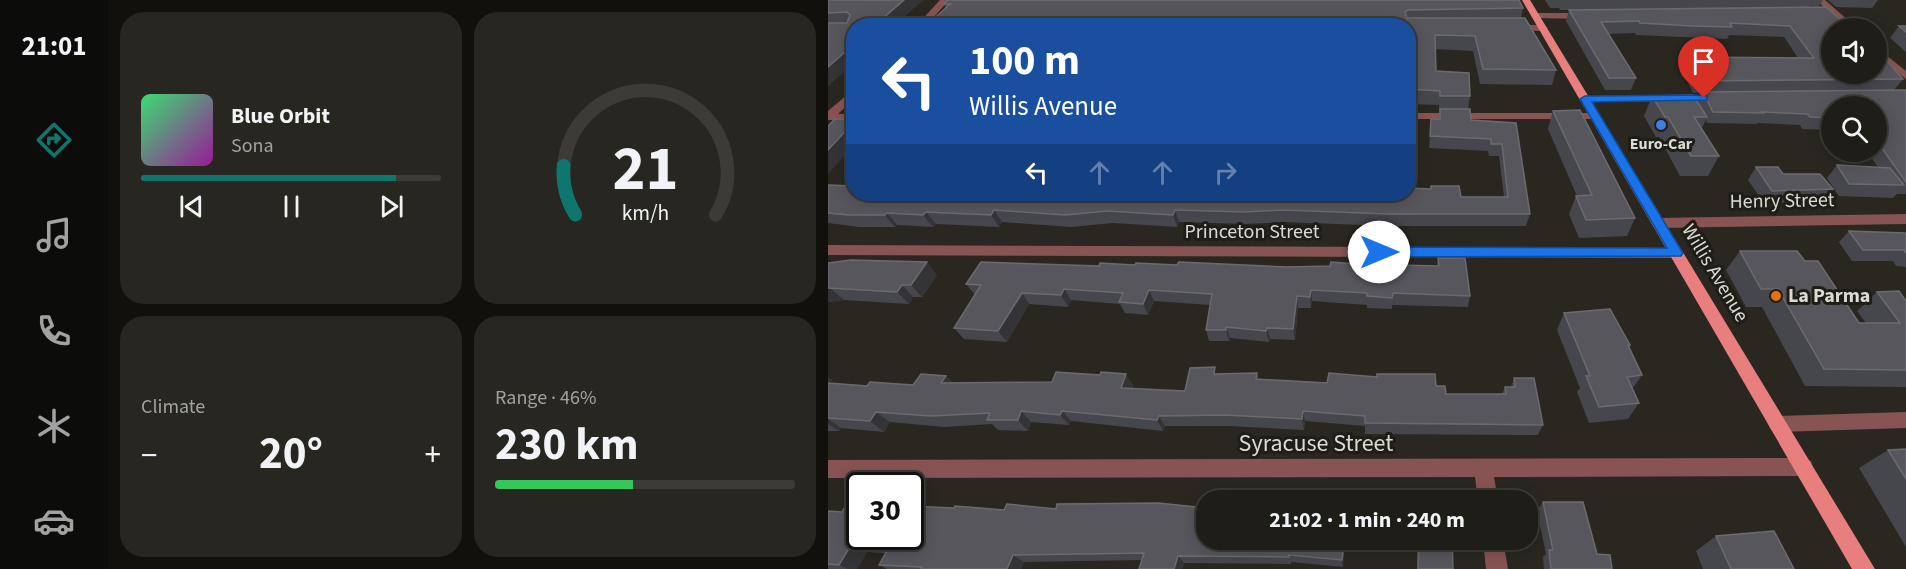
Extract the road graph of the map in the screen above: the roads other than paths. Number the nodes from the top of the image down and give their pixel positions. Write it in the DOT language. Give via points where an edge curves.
graph roads {
  1 [pos="945,0"];
  2 [pos="1526,0"];
  3 [pos="1820,0"];
  4 [pos="1823,13"];
  5 [pos="1835,13"];
  6 [pos="1536,16"];
  7 [pos="1601,16"];
  8 [pos="928,18"];
  9 [pos="1841,18"];
  10 [pos="1498,28"];
  11 [pos="1543,28"];
  12 [pos="1887,60"];
  13 [pos="1906,76"];
  14 [pos="1729,98"];
  15 [pos="1585,99"];
  16 [pos="846,100"];
  17 [pos="1595,116"];
  18 [pos="828,117"];
  19 [pos="846,117"];
  20 [pos="1416,117"];
  21 [pos="1906,219"];
  22 [pos="1658,223"];
  23 [pos="828,250"];
  24 [pos="1676,253"];
  25 [pos="1906,420"];
  26 [pos="1777,424"];
  27 [pos="1804,467"];
  28 [pos="1484,468"];
  29 [pos="828,469"];
  30 [pos="1487,490"];
  31 [pos="1494,550"];
  32 [pos="1497,569"];
  33 [pos="1864,569"];
  1 -- 8 [label="street"];
  2 -- 6 [label="main road, Willis Avenue"];
  3 -- 5 [label="street"];
  4 -- 5 [label="street"];
  5 -- 9 [label="street"];
  6 -- 7 [label="street"];
  6 -- 11 [label="main road, Willis Avenue"];
  10 -- 11 [label="street"];
  11 -- 15 [label="main road, Willis Avenue"];
  12 -- 13 [label="street"];
  14 -- 15 [label="street"];
  15 -- 17 [label="main road, Willis Avenue"];
  16 -- 18 [label="street"];
  17 -- 20 [label="street"];
  17 -- 22 [label="main road, Willis Avenue"];
  18 -- 19 [label="street"];
  21 -- 22 [label="street, Henry Street"];
  22 -- 24 [label="main road, Willis Avenue"];
  23 -- 24 [label="street, Princeton Street"];
  24 -- 26 [label="main road, Willis Avenue"];
  25 -- 26 [label="street"];
  26 -- 27 [label="main road, Willis Avenue"];
  27 -- 28 [label="street, Syracuse Street"];
  27 -- 33 [label="main road, Willis Avenue"];
  28 -- 29 [label="street, Syracuse Street"];
  28 -- 30 [label="street"];
  31 -- 32 [label="street"];
}
